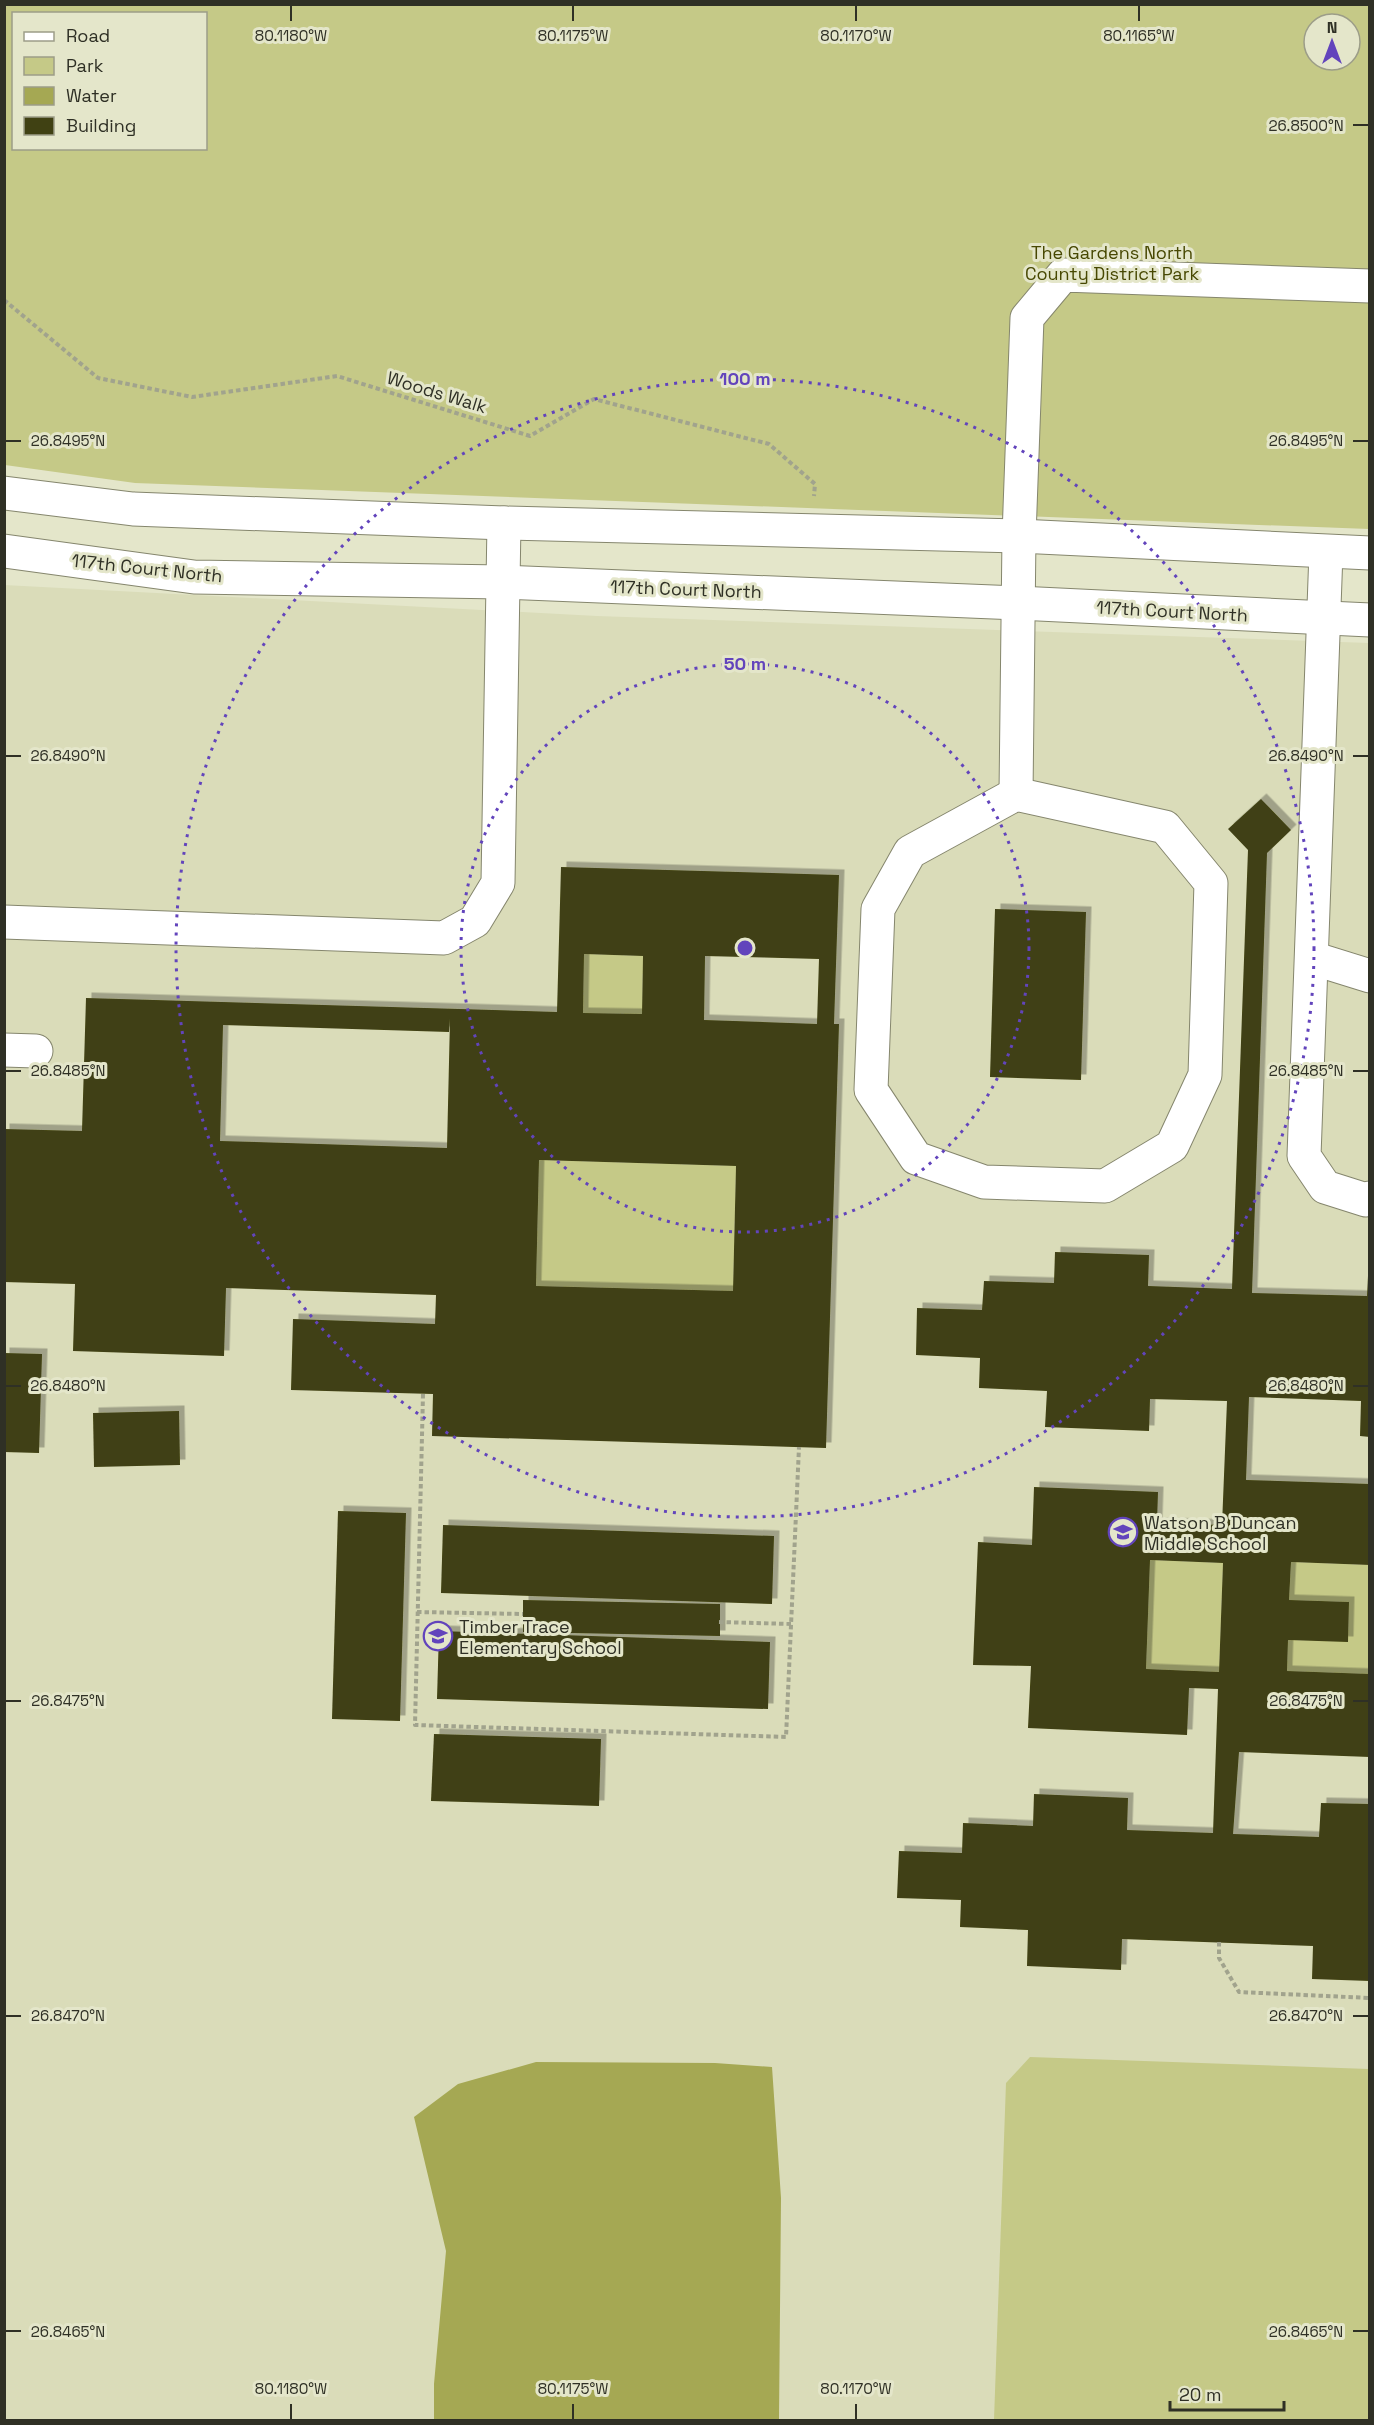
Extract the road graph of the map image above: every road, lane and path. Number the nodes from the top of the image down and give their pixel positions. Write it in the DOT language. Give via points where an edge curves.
graph roads {
  1 [pos="1370,286"];
  2 [pos="4,300"];
  3 [pos="4,493"];
  4 [pos="504,522"];
  5 [pos="812,531"];
  6 [pos="1019,536"];
  7 [pos="4,551"];
  8 [pos="1326,552"];
  9 [pos="1370,553"];
  10 [pos="502,582"];
  11 [pos="1018,603"];
  12 [pos="1323,618"];
  13 [pos="1370,620"];
  14 [pos="1016,794"];
  15 [pos="4,922"];
  16 [pos="1311,958"];
  17 [pos="1370,976"];
  18 [pos="1370,1198"];
  19 [pos="423,1394"];
  20 [pos="799,1447"];
  21 [pos="417,1612"];
  22 [pos="523,1614"];
  23 [pos="719,1622"];
  24 [pos="791,1624"];
  25 [pos="1219,1942"];
  26 [pos="1370,1998"];
  1 -- 6 [label="street" via="1063,275 1027,318"];
  2 -- 5 [label="path, Woods Walk" via="98,378 192,397 338,376 530,436 594,399 769,444 814,484"];
  3 -- 4 [label="street" via="133,509"];
  4 -- 5 [label="street"];
  4 -- 10 [label="street"];
  5 -- 6 [label="street"];
  6 -- 8 [label="street"];
  6 -- 11 [label="street"];
  7 -- 10 [label="street, 117th Court North" via="194,577"];
  8 -- 9 [label="street"];
  8 -- 12 [label="street"];
  10 -- 11 [label="street, 117th Court North"];
  10 -- 15 [label="street" via="498,883 475,921 444,938"];
  11 -- 12 [label="street, 117th Court North"];
  11 -- 14 [label="street"];
  12 -- 13 [label="street, 117th Court North"];
  12 -- 16 [label="street"];
  14 -- 14 [label="street" via="910,852 878,909 871,1090 916,1158 984,1182 1105,1186 1172,1146 1205,1075 1211,883 1164,827"];
  16 -- 17 [label="street"];
  16 -- 18 [label="street" via="1304,1156 1325,1187"];
  19 -- 21 [label="path"];
  20 -- 24 [label="path"];
  21 -- 22 [label="path"];
  21 -- 24 [label="path" via="415,1725 774,1737 786,1737"];
  23 -- 24 [label="path"];
  25 -- 26 [label="path" via="1219,1958 1239,1992"];
}
